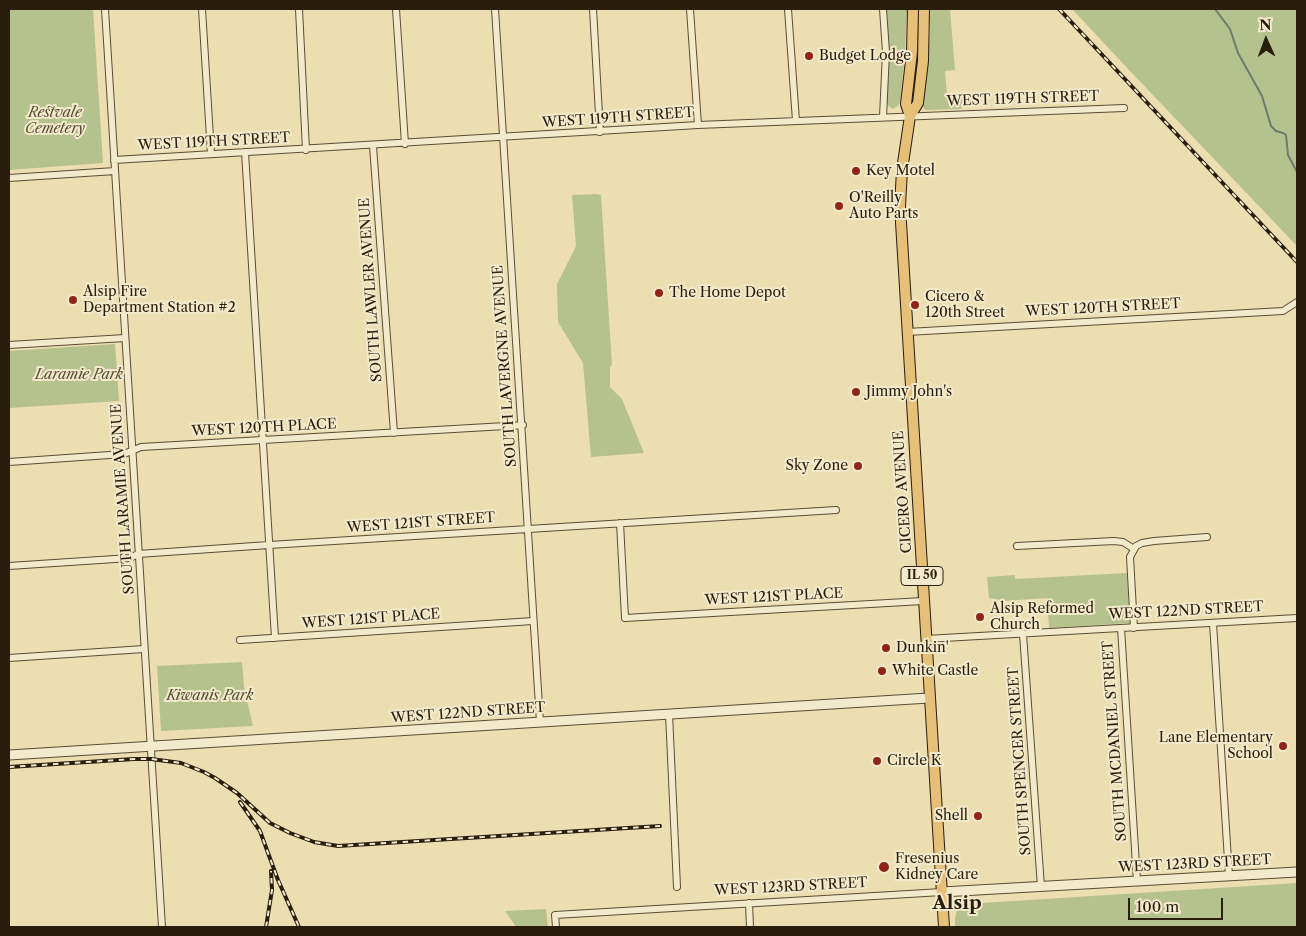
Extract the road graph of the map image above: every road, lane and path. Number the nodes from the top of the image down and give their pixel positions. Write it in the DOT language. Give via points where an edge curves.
graph roads {
  1 [pos="104,9"];
  2 [pos="202,9"];
  3 [pos="299,9"];
  4 [pos="396,9"];
  5 [pos="495,9"];
  6 [pos="593,9"];
  7 [pos="690,9"];
  8 [pos="788,9"];
  9 [pos="883,9"];
  10 [pos="913,9"];
  11 [pos="924,9"];
  12 [pos="1124,108"];
  13 [pos="910,116"];
  14 [pos="883,117"];
  15 [pos="796,121"];
  16 [pos="698,126"];
  17 [pos="600,132"];
  18 [pos="502,138"];
  19 [pos="405,144"];
  20 [pos="373,146"];
  21 [pos="306,150"];
  22 [pos="245,152"];
  23 [pos="211,154"];
  24 [pos="114,160"];
  25 [pos="115,171"];
  26 [pos="9,178"];
  27 [pos="1297,302"];
  28 [pos="907,332"];
  29 [pos="126,338"];
  30 [pos="9,344"];
  31 [pos="522,426"];
  32 [pos="394,433"];
  33 [pos="263,441"];
  34 [pos="132,451"];
  35 [pos="9,462"];
  36 [pos="836,510"];
  37 [pos="620,522"];
  38 [pos="527,529"];
  39 [pos="1206,537"];
  40 [pos="269,545"];
  41 [pos="1017,546"];
  42 [pos="1134,549"];
  43 [pos="138,554"];
  44 [pos="9,566"];
  45 [pos="924,601"];
  46 [pos="1297,618"];
  47 [pos="533,621"];
  48 [pos="1213,623"];
  49 [pos="1121,628"];
  50 [pos="1134,628"];
  51 [pos="1023,634"];
  52 [pos="275,638"];
  53 [pos="926,639"];
  54 [pos="240,640"];
  55 [pos="144,650"];
  56 [pos="9,658"];
  57 [pos="930,698"];
  58 [pos="668,714"];
  59 [pos="540,722"];
  60 [pos="150,746"];
  61 [pos="9,755"];
  62 [pos="1297,872"];
  63 [pos="1228,876"];
  64 [pos="1137,881"];
  65 [pos="1041,886"];
  66 [pos="677,887"];
  67 [pos="942,892"];
  68 [pos="749,903"];
  69 [pos="162,927"];
  70 [pos="556,927"];
  71 [pos="750,927"];
  72 [pos="944,927"];
  1 -- 24 [label="street, SOUTH LARAMIE AVENUE"];
  2 -- 23 [label="street"];
  3 -- 21 [label="street"];
  4 -- 19 [label="street"];
  5 -- 18 [label="street, SOUTH LAVERGNE AVENUE"];
  6 -- 17 [label="street"];
  7 -- 16 [label="street"];
  8 -- 15 [label="street"];
  9 -- 14 [label="street" via="886,56"];
  10 -- 13 [label="main road, CICERO AVENUE / IL 50" via="906,104"];
  11 -- 13 [label="main road, CICERO AVENUE / IL 50" via="918,103"];
  12 -- 13 [label="street, WEST 119TH STREET"];
  13 -- 14 [label="street, WEST 119TH STREET"];
  13 -- 28 [label="main road, CICERO AVENUE / IL 50" via="900,206"];
  14 -- 15 [label="street, WEST 119TH STREET"];
  15 -- 16 [label="street, WEST 119TH STREET"];
  16 -- 17 [label="street, WEST 119TH STREET"];
  17 -- 18 [label="street, WEST 119TH STREET"];
  18 -- 19 [label="street, WEST 119TH STREET"];
  18 -- 31 [label="street, SOUTH LAVERGNE AVENUE"];
  19 -- 20 [label="street, WEST 119TH STREET"];
  20 -- 21 [label="street, WEST 119TH STREET"];
  20 -- 32 [label="street, SOUTH LAWLER AVENUE"];
  21 -- 22 [label="street, WEST 119TH STREET"];
  22 -- 23 [label="street, WEST 119TH STREET"];
  22 -- 33 [label="street"];
  23 -- 24 [label="street, WEST 119TH STREET"];
  24 -- 25 [label="street, SOUTH LARAMIE AVENUE"];
  25 -- 26 [label="street"];
  25 -- 29 [label="street, SOUTH LARAMIE AVENUE"];
  27 -- 28 [label="street, WEST 120TH STREET" via="1283,310"];
  28 -- 45 [label="main road, CICERO AVENUE / IL 50"];
  29 -- 30 [label="street"];
  29 -- 34 [label="street, SOUTH LARAMIE AVENUE"];
  31 -- 32 [label="street, WEST 120TH PLACE"];
  31 -- 38 [label="street, SOUTH LAVERGNE AVENUE"];
  32 -- 33 [label="street, WEST 120TH PLACE"];
  33 -- 34 [label="street, WEST 120TH PLACE" via="141,447"];
  33 -- 40 [label="street"];
  34 -- 35 [label="street, WEST 120TH PLACE"];
  34 -- 43 [label="street, SOUTH LARAMIE AVENUE"];
  36 -- 37 [label="street, WEST 121ST STREET"];
  37 -- 38 [label="street, WEST 121ST STREET"];
  37 -- 45 [label="street, WEST 121ST PLACE" via="625,618"];
  38 -- 40 [label="street, WEST 121ST STREET"];
  38 -- 47 [label="street, SOUTH LAVERGNE AVENUE"];
  39 -- 42 [label="street" via="1154,541 1139,544"];
  40 -- 43 [label="street, WEST 121ST STREET"];
  40 -- 52 [label="street"];
  41 -- 42 [label="street" via="1114,541"];
  42 -- 50 [label="street" via="1130,556"];
  43 -- 44 [label="street, WEST 121ST STREET" via="130,558"];
  43 -- 55 [label="street, SOUTH LARAMIE AVENUE"];
  45 -- 53 [label="main road, CICERO AVENUE / IL 50"];
  46 -- 48 [label="street, WEST 122ND STREET"];
  47 -- 52 [label="street, WEST 121ST PLACE"];
  47 -- 59 [label="street, SOUTH LAVERGNE AVENUE"];
  48 -- 50 [label="street, WEST 122ND STREET"];
  48 -- 63 [label="street"];
  49 -- 50 [label="street, WEST 122ND STREET"];
  49 -- 51 [label="street, WEST 122ND STREET"];
  49 -- 64 [label="street, SOUTH MCDANIEL STREET"];
  51 -- 53 [label="street, WEST 122ND STREET"];
  51 -- 65 [label="street, SOUTH SPENCER STREET"];
  52 -- 54 [label="street, WEST 121ST PLACE"];
  53 -- 57 [label="main road, CICERO AVENUE / IL 50"];
  55 -- 56 [label="street"];
  55 -- 60 [label="street, SOUTH LARAMIE AVENUE"];
  57 -- 58 [label="street, WEST 122ND STREET"];
  57 -- 67 [label="main road, CICERO AVENUE / IL 50"];
  58 -- 59 [label="street, WEST 122ND STREET"];
  58 -- 66 [label="street"];
  59 -- 60 [label="street, WEST 122ND STREET"];
  60 -- 61 [label="street, WEST 122ND STREET"];
  60 -- 69 [label="street, SOUTH LARAMIE AVENUE"];
  62 -- 63 [label="street, WEST 123RD STREET"];
  63 -- 64 [label="street, WEST 123RD STREET"];
  64 -- 65 [label="street, WEST 123RD STREET"];
  65 -- 67 [label="street, WEST 123RD STREET"];
  67 -- 68 [label="street, WEST 123RD STREET"];
  67 -- 72 [label="main road, CICERO AVENUE / IL 50"];
  68 -- 70 [label="street, WEST 123RD STREET" via="555,915"];
  68 -- 71 [label="street"];
}
